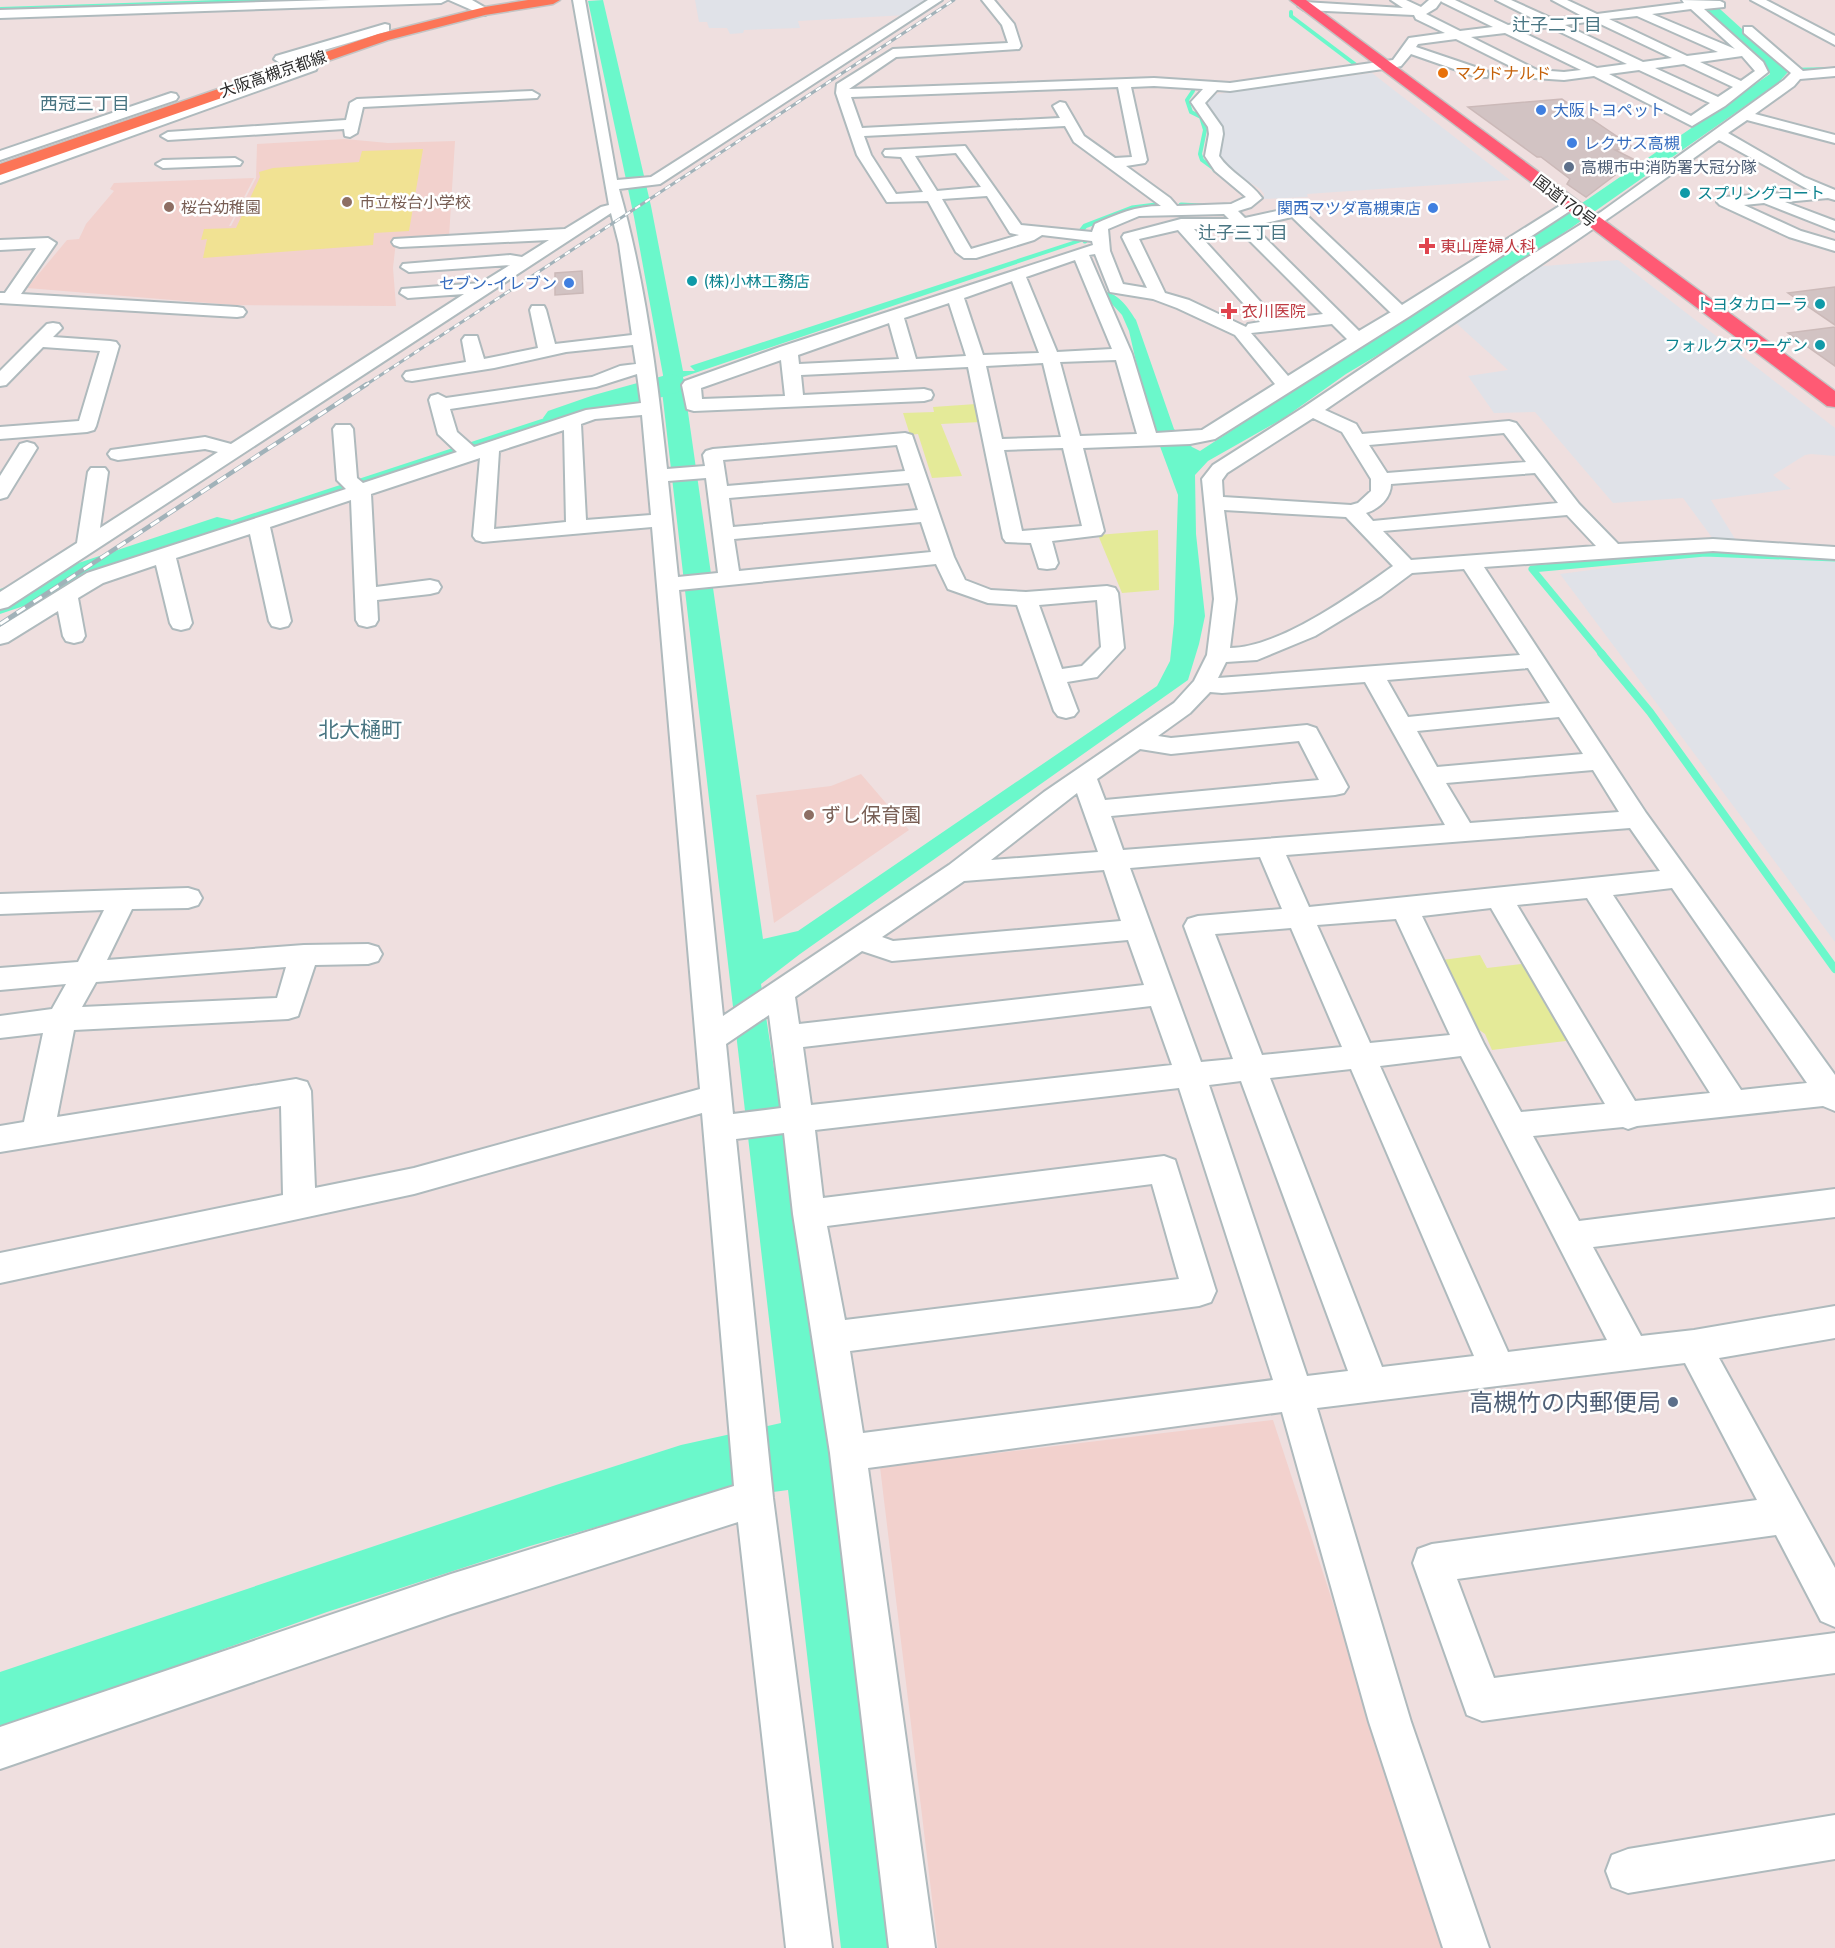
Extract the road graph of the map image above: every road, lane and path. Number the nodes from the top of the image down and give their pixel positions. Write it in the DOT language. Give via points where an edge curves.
graph roads {
  1 [pos="441,0"];
  2 [pos="455,0"];
  3 [pos="515,0"];
  4 [pos="553,0"];
  5 [pos="579,0"];
  6 [pos="936,0"];
  7 [pos="988,0"];
  8 [pos="1397,0"];
  9 [pos="1436,0"];
  10 [pos="1446,0"];
  11 [pos="1502,0"];
  12 [pos="1558,0"];
  13 [pos="1757,0"];
  14 [pos="393,1"];
  15 [pos="1300,3"];
  16 [pos="1693,3"];
  17 [pos="223,4"];
  18 [pos="1723,8"];
  19 [pos="481,9"];
  20 [pos="1421,12"];
  21 [pos="1638,12"];
  22 [pos="0,14"];
  23 [pos="1594,17"];
  24 [pos="1550,23"];
  25 [pos="1810,28"];
  26 [pos="1505,29"];
  27 [pos="1790,29"];
  28 [pos="1770,30"];
  29 [pos="1750,32"];
  30 [pos="384,33"];
  31 [pos="1456,35"];
  32 [pos="1834,40"];
  33 [pos="1409,49"];
  34 [pos="1738,53"];
  35 [pos="1687,59"];
  36 [pos="1384,66"];
  37 [pos="1642,66"];
  38 [pos="1795,71"];
  39 [pos="1596,72"];
  40 [pos="1835,72"];
  41 [pos="1482,74"];
  42 [pos="1124,83"];
  43 [pos="1048,86"];
  44 [pos="1742,86"];
  45 [pos="1213,87"];
  46 [pos="843,93"];
  47 [pos="532,95"];
  48 [pos="221,99"];
  49 [pos="1720,103"];
  50 [pos="250,106"];
  51 [pos="1744,115"];
  52 [pos="1069,122"];
  53 [pos="857,132"];
  54 [pos="1717,133"];
  55 [pos="204,134"];
  56 [pos="168,136"];
  57 [pos="1835,139"];
  58 [pos="65,143"];
  59 [pos="215,148"];
  60 [pos="905,152"];
  61 [pos="864,154"];
  62 [pos="0,156"];
  63 [pos="235,162"];
  64 [pos="0,163"];
  65 [pos="1112,163"];
  66 [pos="163,164"];
  67 [pos="0,170"];
  68 [pos="0,179"];
  69 [pos="618,184"];
  70 [pos="991,191"];
  71 [pos="1832,194"];
  72 [pos="933,196"];
  73 [pos="1764,199"];
  74 [pos="1571,205"];
  75 [pos="617,207"];
  76 [pos="1171,209"];
  77 [pos="1228,209"];
  78 [pos="1593,222"];
  79 [pos="1181,224"];
  80 [pos="1241,224"];
  81 [pos="1835,226"];
  82 [pos="1038,231"];
  83 [pos="571,233"];
  84 [pos="1098,241"];
  85 [pos="400,242"];
  86 [pos="0,245"];
  87 [pos="1835,246"];
  88 [pos="1080,253"];
  89 [pos="526,263"];
  90 [pos="409,267"];
  91 [pos="1015,275"];
  92 [pos="488,288"];
  93 [pos="408,293"];
  94 [pos="956,295"];
  95 [pos="1156,295"];
  96 [pos="4,298"];
  97 [pos="75,304"];
  98 [pos="538,310"];
  99 [pos="237,312"];
  100 [pos="1404,312"];
  101 [pos="892,317"];
  102 [pos="1336,318"];
  103 [pos="1272,325"];
  104 [pos="1241,332"];
  105 [pos="1359,338"];
  106 [pos="641,339"];
  107 [pos="471,340"];
  108 [pos="40,342"];
  109 [pos="548,351"];
  110 [pos="786,351"];
  111 [pos="1123,354"];
  112 [pos="1050,357"];
  113 [pos="976,361"];
  114 [pos="909,364"];
  115 [pos="476,366"];
  116 [pos="791,370"];
  117 [pos="412,376"];
  118 [pos="0,381"];
  119 [pos="1290,384"];
  120 [pos="648,388"];
  121 [pos="924,395"];
  122 [pos="795,401"];
  123 [pos="1835,402"];
  124 [pos="1311,411"];
  125 [pos="569,422"];
  126 [pos="343,429"];
  127 [pos="0,433"];
  128 [pos="1151,439"];
  129 [pos="1359,440"];
  130 [pos="1072,443"];
  131 [pos="994,445"];
  132 [pos="471,450"];
  133 [pos="0,451"];
  134 [pos="236,451"];
  135 [pos="118,454"];
  136 [pos="1540,467"];
  137 [pos="98,472"];
  138 [pos="709,472"];
  139 [pos="662,476"];
  140 [pos="916,476"];
  141 [pos="1381,479"];
  142 [pos="355,487"];
  143 [pos="0,493"];
  144 [pos="718,493"];
  145 [pos="1213,503"];
  146 [pos="1572,508"];
  147 [pos="1352,511"];
  148 [pos="929,515"];
  149 [pos="660,520"];
  150 [pos="260,525"];
  151 [pos="576,527"];
  152 [pos="1368,528"];
  153 [pos="724,534"];
  154 [pos="1040,536"];
  155 [pos="87,546"];
  156 [pos="1613,551"];
  157 [pos="1835,553"];
  158 [pos="165,556"];
  159 [pos="943,557"];
  160 [pos="1470,562"];
  161 [pos="1047,563"];
  162 [pos="1406,567"];
  163 [pos="723,580"];
  164 [pos="673,585"];
  165 [pos="430,587"];
  166 [pos="10,593"];
  167 [pos="366,595"];
  168 [pos="66,596"];
  169 [pos="1026,599"];
  170 [pos="367,620"];
  171 [pos="280,621"];
  172 [pos="182,623"];
  173 [pos="74,636"];
  174 [pos="0,637"];
  175 [pos="1218,655"];
  176 [pos="1535,662"];
  177 [pos="1372,674"];
  178 [pos="1054,677"];
  179 [pos="1204,684"];
  180 [pos="1566,709"];
  181 [pos="1066,711"];
  182 [pos="1401,725"];
  183 [pos="1136,740"];
  184 [pos="1600,761"];
  185 [pos="1430,776"];
  186 [pos="1084,777"];
  187 [pos="1096,809"];
  188 [pos="1637,819"];
  189 [pos="1463,834"];
  190 [pos="1270,849"];
  191 [pos="1115,861"];
  192 [pos="958,872"];
  193 [pos="1679,878"];
  194 [pos="1595,888"];
  195 [pos="123,898"];
  196 [pos="188,898"];
  197 [pos="1498,898"];
  198 [pos="0,904"];
  199 [pos="1405,908"];
  200 [pos="1300,917"];
  201 [pos="1140,929"];
  202 [pos="858,939"];
  203 [pos="368,954"];
  204 [pos="304,955"];
  205 [pos="88,972"];
  206 [pos="0,979"];
  207 [pos="777,994"];
  208 [pos="1162,994"];
  209 [pos="61,1020"];
  210 [pos="0,1027"];
  211 [pos="721,1032"];
  212 [pos="787,1037"];
  213 [pos="1469,1044"];
  214 [pos="1360,1056"];
  215 [pos="1251,1068"];
  216 [pos="1190,1074"];
  217 [pos="1833,1096"];
  218 [pos="1733,1103"];
  219 [pos="1628,1116"];
  220 [pos="726,1117"];
  221 [pos="794,1120"];
  222 [pos="1512,1126"];
  223 [pos="38,1132"];
  224 [pos="0,1139"];
  225 [pos="1835,1203"];
  226 [pos="300,1206"];
  227 [pos="808,1214"];
  228 [pos="1569,1236"];
  229 [pos="0,1268"];
  230 [pos="1835,1322"];
  231 [pos="831,1338"];
  232 [pos="1694,1346"];
  233 [pos="1632,1354"];
  234 [pos="1498,1370"];
  235 [pos="1371,1385"];
  236 [pos="1295,1395"];
  237 [pos="848,1453"];
  238 [pos="754,1498"];
  239 [pos="1785,1515"];
  240 [pos="1835,1607"];
  241 [pos="1835,1653"];
  242 [pos="0,1748"];
  243 [pos="1835,1837"];
  244 [pos="1628,1870"];
  245 [pos="809,1948"];
  246 [pos="912,1948"];
  247 [pos="1466,1948"];
  1 -- 14 [label="street"];
  2 -- 19 [label="street"];
  3 -- 19 [label="main road, 大阪高槻京都線"];
  4 -- 19 [label="main road, 大阪高槻京都線"];
  5 -- 69 [label="street"];
  6 -- 69 [label="street" via="655,181"];
  7 -- 46 [label="street" via="1008,24 1015,46 893,53 842,87"];
  8 -- 20 [label="street"];
  9 -- 20 [label="street"];
  10 -- 26 [label="street"];
  11 -- 24 [label="street"];
  12 -- 23 [label="street"];
  13 -- 25 [label="street"];
  14 -- 17 [label="street"];
  15 -- 20 [label="street"];
  15 -- 36 [label="highway, 国道170号"];
  16 -- 18 [label="street"];
  16 -- 21 [label="street"];
  16 -- 34 [label="street"];
  17 -- 22 [label="street"];
  18 -- 29 [label="street"];
  19 -- 30 [label="main road, 大阪高槻京都線"];
  20 -- 31 [label="street" via="1420,16"];
  21 -- 23 [label="street"];
  21 -- 34 [label="street"];
  23 -- 24 [label="street"];
  23 -- 35 [label="street"];
  24 -- 26 [label="street"];
  24 -- 37 [label="street"];
  25 -- 27 [label="street"];
  25 -- 32 [label="street"];
  26 -- 31 [label="street"];
  26 -- 39 [label="street"];
  28 -- 29 [label="street"];
  29 -- 38 [label="street"];
  30 -- 48 [label="street" via="330,60"];
  30 -- 58 [label="main road, 大阪高槻京都線"];
  30 -- 62 [label="street" via="302,51"];
  31 -- 33 [label="street" via="1413,41"];
  31 -- 39 [label="street" via="1534,75"];
  33 -- 36 [label="street" via="1397,63"];
  33 -- 41 [label="street"];
  34 -- 35 [label="street"];
  34 -- 44 [label="street" via="1759,65 1762,72"];
  35 -- 37 [label="street"];
  35 -- 44 [label="street"];
  36 -- 45 [label="street" via="1243,87"];
  36 -- 74 [label="highway, 国道170号"];
  37 -- 39 [label="street"];
  37 -- 49 [label="street"];
  38 -- 40 [label="street"];
  38 -- 51 [label="street"];
  39 -- 49 [label="street" via="1692,122"];
  42 -- 43 [label="street"];
  42 -- 45 [label="street"];
  42 -- 65 [label="street" via="1140,160"];
  43 -- 46 [label="street" via="984,93"];
  43 -- 52 [label="street"];
  44 -- 49 [label="street"];
  45 -- 77 [label="street" via="1198,102 1216,131 1213,159 1254,198 1249,204"];
  46 -- 53 [label="street"];
  47 -- 59 [label="street" via="357,103 351,128 287,123"];
  48 -- 50 [label="street"];
  48 -- 55 [label="street"];
  48 -- 68 [label="street"];
  51 -- 54 [label="street"];
  51 -- 57 [label="street"];
  52 -- 53 [label="street" via="998,120"];
  52 -- 65 [label="street" via="1079,139"];
  53 -- 61 [label="street"];
  54 -- 71 [label="street" via="1799,180"];
  54 -- 78 [label="street"];
  55 -- 56 [label="street"];
  55 -- 59 [label="street"];
  58 -- 64 [label="main road, 大阪高槻京都線"];
  58 -- 67 [label="main road, 大阪高槻京都線"];
  59 -- 63 [label="street"];
  59 -- 66 [label="street"];
  60 -- 61 [label="street"];
  60 -- 70 [label="street" via="960,149"];
  60 -- 72 [label="street"];
  61 -- 72 [label="street" via="892,199"];
  65 -- 76 [label="street"];
  69 -- 75 [label="street"];
  70 -- 72 [label="street"];
  70 -- 82 [label="street" via="1016,230"];
  71 -- 73 [label="street"];
  72 -- 82 [label="street" via="964,252 970,255"];
  73 -- 81 [label="street"];
  73 -- 87 [label="street" via="1725,202 1795,234"];
  74 -- 78 [label="highway, 国道170号"];
  74 -- 100 [label="street"];
  75 -- 83 [label="street"];
  75 -- 106 [label="street" via="627,244"];
  76 -- 77 [label="street"];
  76 -- 84 [label="street" via="1136,212 1100,227"];
  77 -- 80 [label="street"];
  78 -- 123 [label="highway, 国道170号"];
  78 -- 124 [label="street"];
  79 -- 80 [label="street"];
  79 -- 95 [label="street" via="1130,237"];
  79 -- 103 [label="street"];
  80 -- 100 [label="street" via="1295,212"];
  80 -- 102 [label="street"];
  82 -- 84 [label="street"];
  83 -- 85 [label="street"];
  83 -- 89 [label="street"];
  84 -- 88 [label="street"];
  84 -- 95 [label="street" via="1116,288"];
  86 -- 96 [label="street" via="48,243"];
  88 -- 91 [label="street"];
  88 -- 111 [label="street"];
  89 -- 90 [label="street" via="510,260"];
  89 -- 92 [label="street"];
  91 -- 94 [label="street"];
  91 -- 112 [label="street"];
  92 -- 93 [label="street"];
  92 -- 134 [label="street"];
  94 -- 101 [label="street"];
  94 -- 113 [label="street"];
  95 -- 104 [label="street"];
  96 -- 97 [label="street"];
  97 -- 99 [label="street"];
  97 -- 108 [label="street"];
  98 -- 109 [label="street"];
  100 -- 105 [label="street"];
  101 -- 110 [label="street"];
  101 -- 114 [label="street" via="897,321"];
  102 -- 103 [label="street"];
  102 -- 105 [label="street"];
  103 -- 104 [label="street"];
  104 -- 119 [label="street" via="1282,381"];
  105 -- 119 [label="street"];
  106 -- 109 [label="street"];
  106 -- 120 [label="street"];
  107 -- 115 [label="street"];
  108 -- 118 [label="street"];
  108 -- 127 [label="street" via="110,346 87,426"];
  109 -- 115 [label="street"];
  110 -- 116 [label="street"];
  110 -- 122 [label="street" via="691,385 694,405"];
  111 -- 112 [label="street"];
  111 -- 128 [label="street"];
  112 -- 113 [label="street"];
  112 -- 130 [label="street"];
  113 -- 114 [label="street"];
  113 -- 131 [label="street"];
  114 -- 116 [label="street"];
  115 -- 117 [label="street"];
  116 -- 122 [label="street"];
  119 -- 128 [label="street" via="1208,435"];
  120 -- 125 [label="street"];
  120 -- 132 [label="street" via="626,370 596,382 439,403 448,434"];
  120 -- 139 [label="street"];
  121 -- 122 [label="street"];
  124 -- 129 [label="street" via="1349,428"];
  124 -- 145 [label="street" via="1220,469 1212,479"];
  125 -- 132 [label="street"];
  125 -- 151 [label="street" via="573,426"];
  126 -- 142 [label="street"];
  128 -- 130 [label="street"];
  129 -- 136 [label="street" via="1509,427"];
  129 -- 141 [label="street"];
  130 -- 131 [label="street"];
  130 -- 154 [label="street" via="1094,531"];
  131 -- 154 [label="street" via="1013,538"];
  132 -- 142 [label="street"];
  132 -- 151 [label="street" via="490,453 483,536"];
  133 -- 143 [label="street" via="27,448"];
  134 -- 135 [label="street" via="205,443"];
  134 -- 155 [label="street"];
  136 -- 141 [label="street"];
  136 -- 146 [label="street"];
  137 -- 155 [label="street"];
  138 -- 139 [label="street"];
  138 -- 140 [label="street" via="713,454 904,439"];
  138 -- 144 [label="street"];
  139 -- 149 [label="street"];
  140 -- 144 [label="street"];
  140 -- 148 [label="street"];
  141 -- 147 [label="street" via="1381,493 1365,507"];
  142 -- 150 [label="street"];
  142 -- 167 [label="street"];
  144 -- 153 [label="street"];
  145 -- 147 [label="street"];
  145 -- 175 [label="street" via="1225,598"];
  146 -- 152 [label="street"];
  146 -- 156 [label="street"];
  147 -- 152 [label="street"];
  148 -- 153 [label="street"];
  148 -- 159 [label="street"];
  149 -- 151 [label="street"];
  149 -- 164 [label="street"];
  150 -- 158 [label="street"];
  150 -- 171 [label="street"];
  152 -- 162 [label="street"];
  153 -- 163 [label="street"];
  154 -- 161 [label="street"];
  155 -- 166 [label="street"];
  156 -- 157 [label="street" via="1713,545"];
  156 -- 160 [label="street"];
  158 -- 168 [label="street" via="95,578"];
  158 -- 172 [label="street"];
  159 -- 163 [label="street"];
  159 -- 169 [label="street" via="956,584 987,596"];
  160 -- 162 [label="street"];
  160 -- 176 [label="street"];
  162 -- 175 [label="street" via="1306,631 1249,655"];
  163 -- 164 [label="street"];
  164 -- 211 [label="street"];
  165 -- 167 [label="street"];
  167 -- 170 [label="street"];
  168 -- 173 [label="street"];
  168 -- 174 [label="street"];
  169 -- 178 [label="street"];
  169 -- 178 [label="street" via="1107,593 1113,648 1089,672"];
  175 -- 179 [label="street"];
  176 -- 177 [label="street"];
  176 -- 180 [label="street"];
  177 -- 179 [label="street" via="1222,686"];
  177 -- 182 [label="street"];
  178 -- 181 [label="street"];
  179 -- 183 [label="street" via="1182,708"];
  180 -- 182 [label="street"];
  180 -- 184 [label="street"];
  182 -- 185 [label="street"];
  183 -- 186 [label="street"];
  183 -- 187 [label="street" via="1171,746 1307,734 1335,787"];
  184 -- 185 [label="street"];
  184 -- 188 [label="street"];
  185 -- 189 [label="street"];
  186 -- 187 [label="street"];
  186 -- 192 [label="street"];
  187 -- 191 [label="street"];
  188 -- 189 [label="street"];
  188 -- 193 [label="street"];
  189 -- 190 [label="street"];
  190 -- 191 [label="street"];
  190 -- 200 [label="street"];
  191 -- 192 [label="street"];
  191 -- 201 [label="street"];
  192 -- 202 [label="street"];
  193 -- 194 [label="street"];
  193 -- 217 [label="street"];
  194 -- 197 [label="street"];
  194 -- 218 [label="street"];
  195 -- 196 [label="street"];
  195 -- 198 [label="street"];
  195 -- 205 [label="street"];
  197 -- 199 [label="street"];
  197 -- 219 [label="street"];
  199 -- 200 [label="street"];
  199 -- 213 [label="street"];
  200 -- 214 [label="street"];
  200 -- 215 [label="street" via="1198,926"];
  201 -- 202 [label="street" via="892,951"];
  201 -- 208 [label="street"];
  202 -- 207 [label="street"];
  203 -- 204 [label="street"];
  204 -- 205 [label="street"];
  204 -- 209 [label="street" via="288,1008"];
  205 -- 206 [label="street"];
  205 -- 209 [label="street"];
  207 -- 211 [label="street"];
  207 -- 212 [label="street"];
  208 -- 212 [label="street"];
  208 -- 216 [label="street"];
  209 -- 210 [label="street"];
  209 -- 223 [label="street"];
  211 -- 220 [label="street"];
  212 -- 221 [label="street"];
  213 -- 214 [label="street"];
  213 -- 222 [label="street"];
  214 -- 215 [label="street"];
  214 -- 234 [label="street"];
  215 -- 216 [label="street"];
  215 -- 235 [label="street"];
  216 -- 221 [label="street"];
  216 -- 236 [label="street"];
  217 -- 218 [label="street"];
  218 -- 219 [label="street"];
  219 -- 222 [label="street"];
  220 -- 221 [label="street"];
  220 -- 226 [label="street"];
  220 -- 238 [label="street"];
  221 -- 227 [label="street"];
  222 -- 228 [label="street"];
  223 -- 224 [label="street"];
  223 -- 226 [label="street" via="296,1091"];
  225 -- 228 [label="street"];
  226 -- 229 [label="street"];
  227 -- 231 [label="street"];
  227 -- 231 [label="street" via="1164,1169 1199,1290"];
  228 -- 233 [label="street"];
  230 -- 232 [label="street"];
  231 -- 237 [label="street"];
  232 -- 233 [label="street"];
  232 -- 239 [label="street"];
  233 -- 234 [label="street"];
  234 -- 235 [label="street"];
  235 -- 236 [label="street"];
  236 -- 237 [label="street"];
  236 -- 247 [label="street" via="1390,1722"];
  237 -- 246 [label="street"];
  238 -- 242 [label="street" via="462,1590"];
  238 -- 245 [label="street"];
  239 -- 240 [label="street"];
  239 -- 241 [label="street" via="1432,1563 1482,1700"];
  243 -- 244 [label="street"];
}
